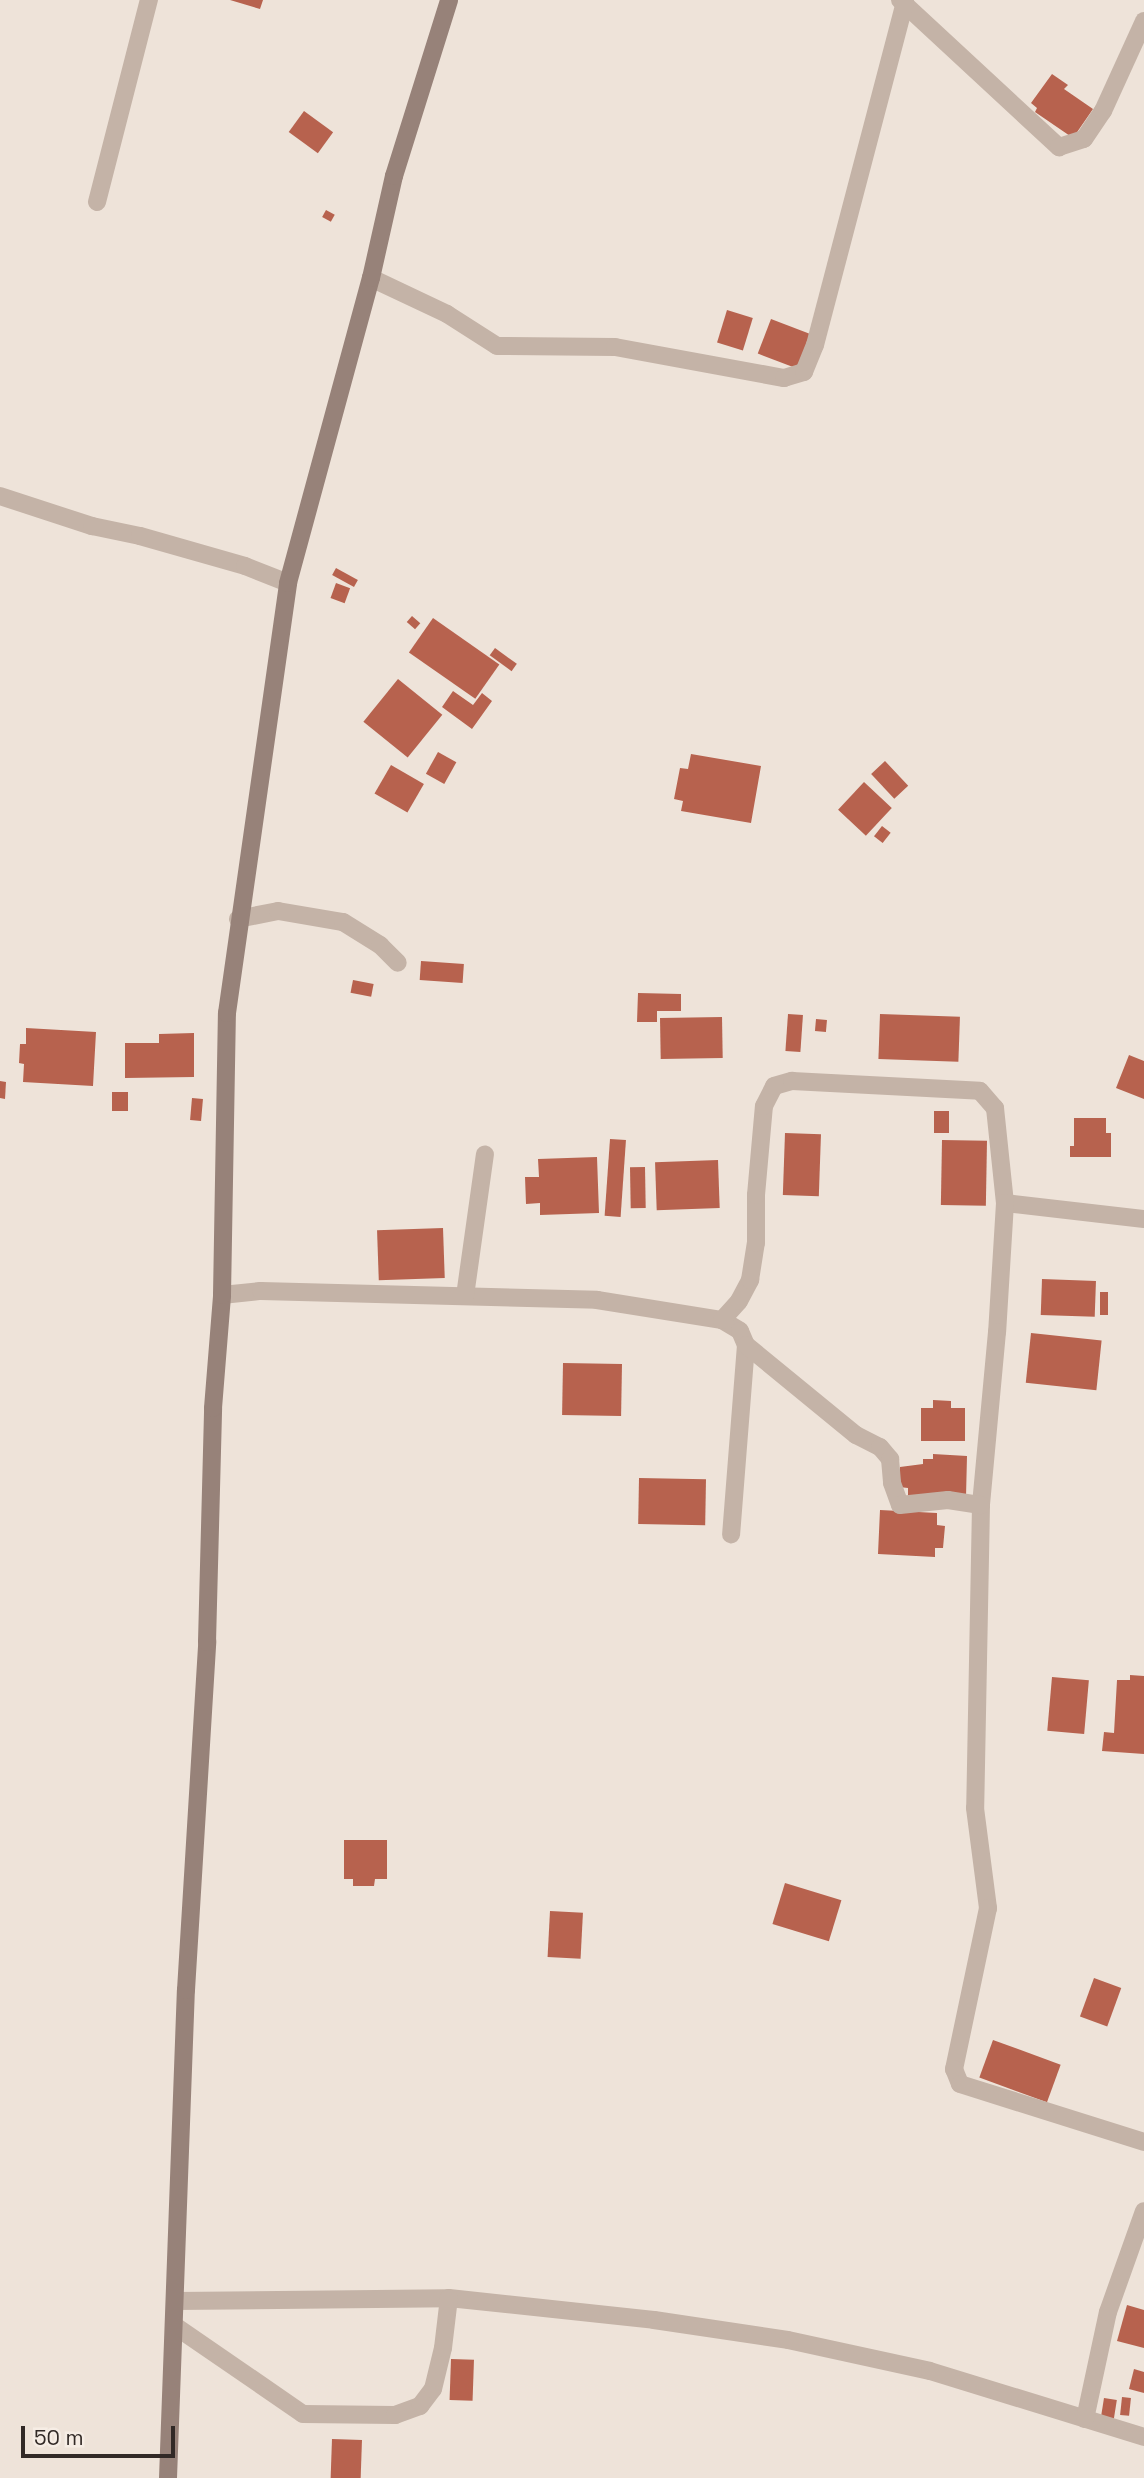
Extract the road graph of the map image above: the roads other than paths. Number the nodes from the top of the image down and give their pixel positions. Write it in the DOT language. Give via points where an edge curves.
graph roads {
  1 [pos="149,0"];
  2 [pos="449,0"];
  3 [pos="902,1"];
  4 [pos="1144,21"];
  5 [pos="97,202"];
  6 [pos="371,278"];
  7 [pos="0,496"];
  8 [pos="288,583"];
  9 [pos="238,919"];
  10 [pos="398,963"];
  11 [pos="485,1154"];
  12 [pos="1005,1203"];
  13 [pos="1144,1219"];
  14 [pos="222,1295"];
  15 [pos="465,1296"];
  16 [pos="722,1320"];
  17 [pos="746,1345"];
  18 [pos="981,1505"];
  19 [pos="731,1534"];
  20 [pos="1144,2142"];
  21 [pos="1144,2211"];
  22 [pos="449,2298"];
  23 [pos="176,2301"];
  24 [pos="174,2326"];
  25 [pos="1085,2419"];
  26 [pos="1144,2437"];
  27 [pos="168,2478"];
  1 -- 5 [label="street"];
  2 -- 6 [label="street" via="394,176"];
  3 -- 4 [label="street" via="1059,147 1084,139 1103,111"];
  3 -- 6 [label="street" via="815,345 804,372 784,378 615,347 497,346 447,314"];
  6 -- 8 [label="street"];
  7 -- 8 [label="street" via="92,526 245,566"];
  8 -- 9 [label="street"];
  9 -- 10 [label="street" via="278,911 342,922 380,945"];
  9 -- 14 [label="street" via="227,1013"];
  11 -- 15 [label="street"];
  12 -- 13 [label="street"];
  12 -- 16 [label="street" via="995,1108 980,1091 792,1081 774,1086 764,1106 750,1280"];
  12 -- 18 [label="street"];
  14 -- 15 [label="street" via="261,1291"];
  14 -- 23 [label="street" via="186,1990"];
  15 -- 16 [label="street" via="597,1300"];
  16 -- 17 [label="street" via="740,1331"];
  17 -- 18 [label="street" via="856,1435 880,1447 890,1459 900,1505 948,1500"];
  17 -- 19 [label="street"];
  18 -- 20 [label="street" via="975,1808 988,1908 954,2069 960,2084"];
  21 -- 25 [label="street" via="1108,2312"];
  22 -- 23 [label="street"];
  22 -- 24 [label="street" via="433,2389 420,2406 396,2415 303,2414"];
  22 -- 25 [label="street" via="641,2318 788,2340 930,2371"];
  23 -- 24 [label="street"];
  24 -- 27 [label="street"];
  25 -- 26 [label="street"];
}
